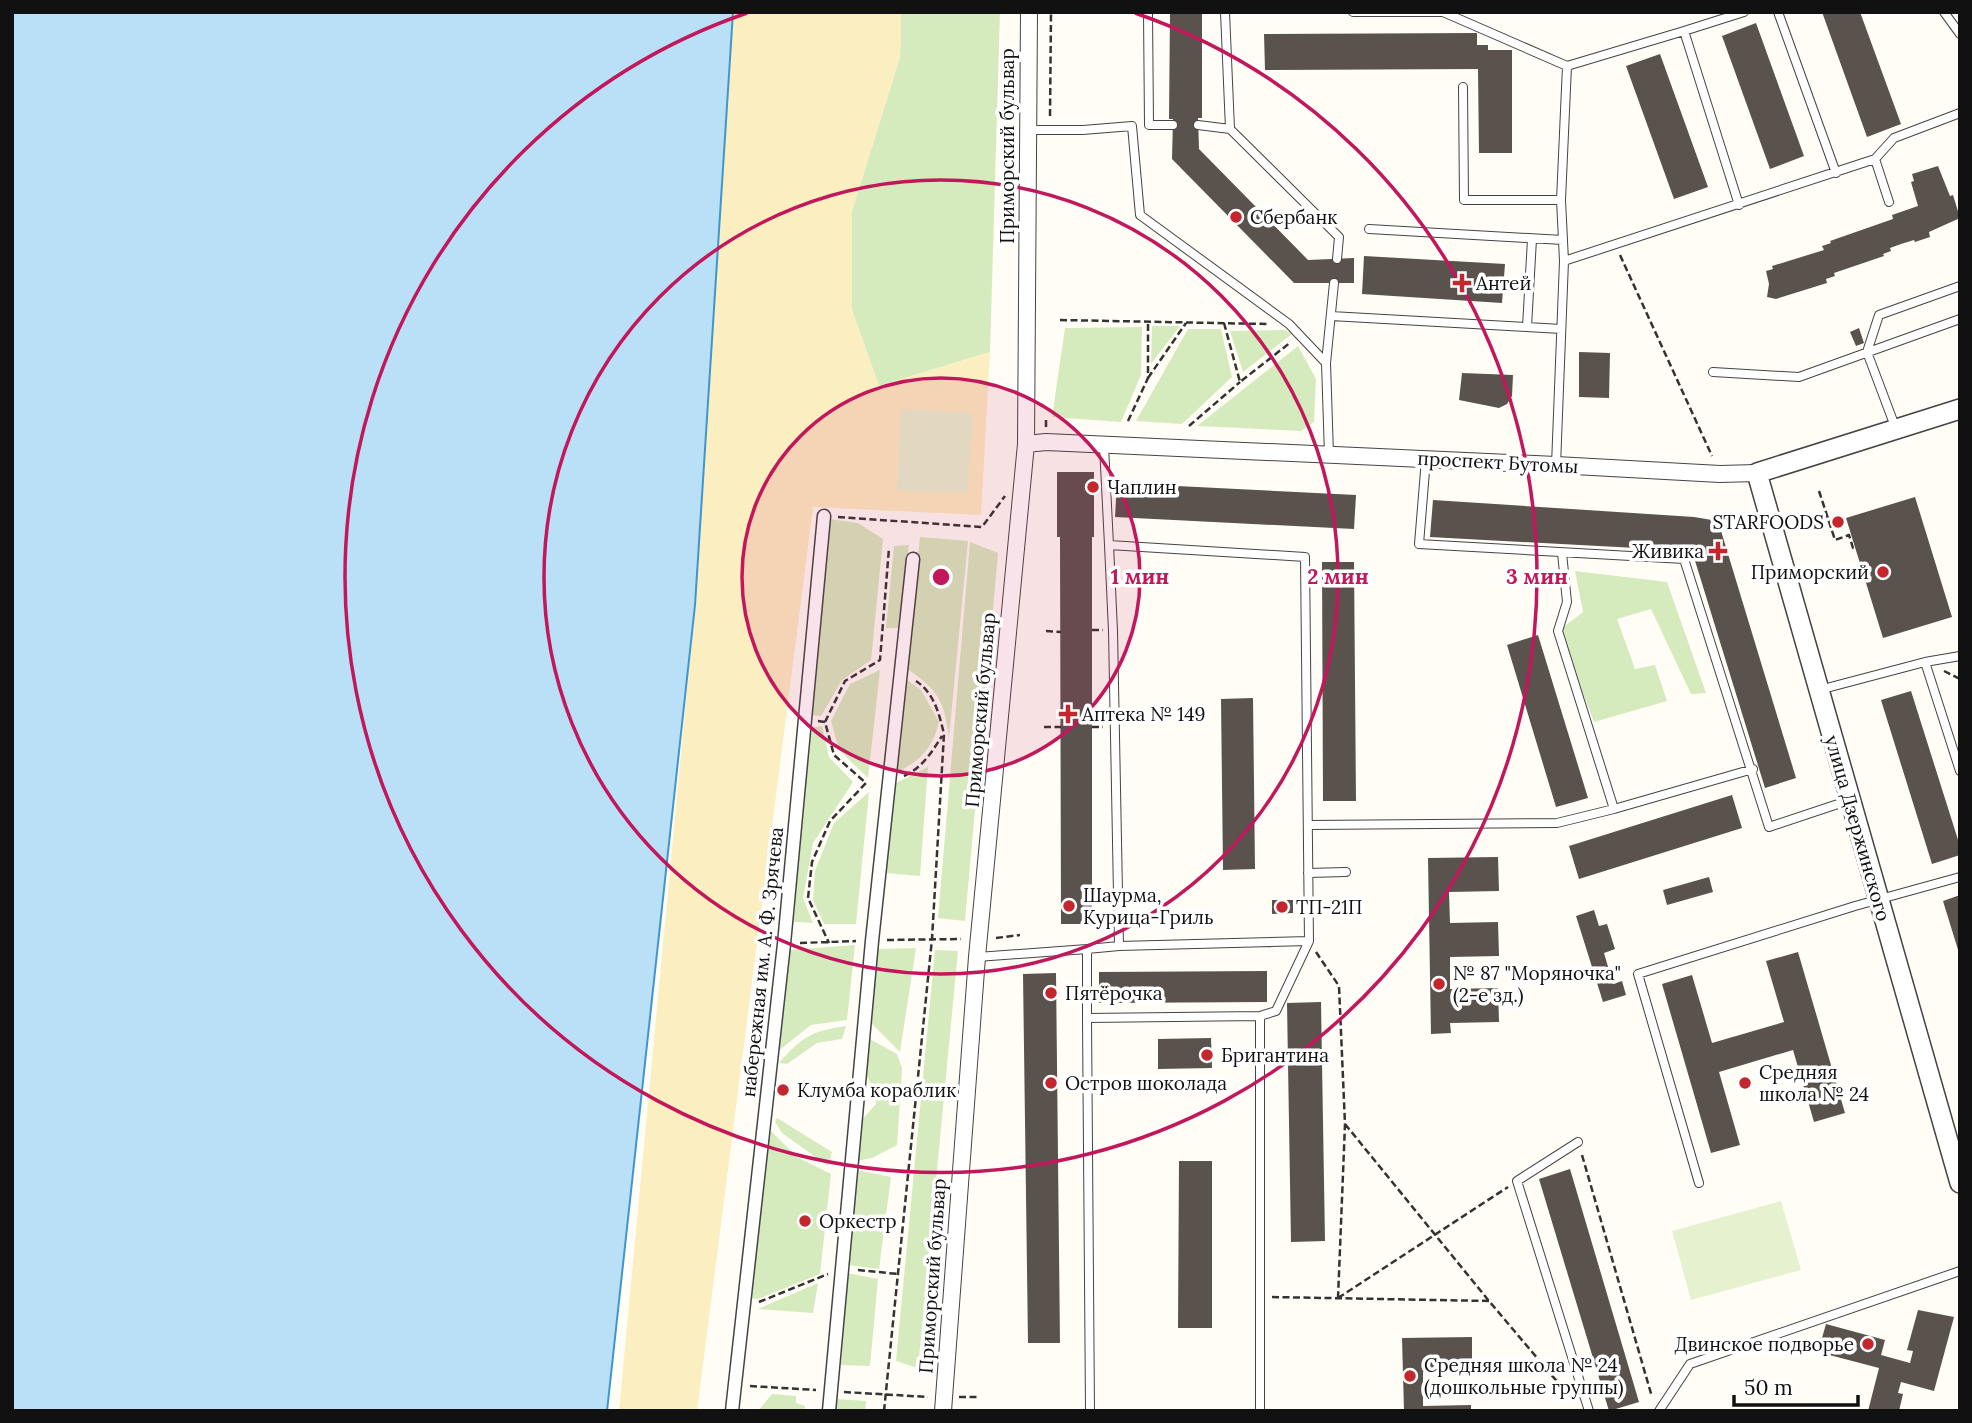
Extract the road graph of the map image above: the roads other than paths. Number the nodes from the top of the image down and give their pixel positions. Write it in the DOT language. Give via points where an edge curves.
graph roads {
  1 [pos="1029,12"];
  2 [pos="1148,12"];
  3 [pos="1225,12"];
  4 [pos="1353,12"];
  5 [pos="1382,12"];
  6 [pos="1744,12"];
  7 [pos="1778,12"];
  8 [pos="1944,12"];
  9 [pos="1684,30"];
  10 [pos="1960,34"];
  11 [pos="1567,66"];
  12 [pos="1464,87"];
  13 [pos="1960,113"];
  14 [pos="1149,125"];
  15 [pos="1172,125"];
  16 [pos="1198,125"];
  17 [pos="1132,126"];
  18 [pos="1230,129"];
  19 [pos="1028,130"];
  20 [pos="1875,159"];
  21 [pos="1836,173"];
  22 [pos="1561,200"];
  23 [pos="1889,202"];
  24 [pos="1739,205"];
  25 [pos="1369,229"];
  26 [pos="1532,239"];
  27 [pos="1563,240"];
  28 [pos="1336,259"];
  29 [pos="1564,261"];
  30 [pos="1334,283"];
  31 [pos="1960,286"];
  32 [pos="1331,316"];
  33 [pos="1960,319"];
  34 [pos="1527,327"];
  35 [pos="1561,329"];
  36 [pos="1867,352"];
  37 [pos="1326,363"];
  38 [pos="1713,372"];
  39 [pos="1960,409"];
  40 [pos="1896,429"];
  41 [pos="1026,444"];
  42 [pos="1104,446"];
  43 [pos="1329,455"];
  44 [pos="1426,459"];
  45 [pos="1556,465"];
  46 [pos="1757,473"];
  47 [pos="824,516"];
  48 [pos="1109,545"];
  49 [pos="1562,553"];
  50 [pos="913,559"];
  51 [pos="1960,656"];
  52 [pos="1925,662"];
  53 [pos="1819,690"];
  54 [pos="1753,769"];
  55 [pos="1960,771"];
  56 [pos="1850,800"];
  57 [pos="1614,808"];
  58 [pos="1308,825"];
  59 [pos="1308,873"];
  60 [pos="1346,873"];
  61 [pos="1960,877"];
  62 [pos="1879,900"];
  63 [pos="1308,941"];
  64 [pos="1119,946"];
  65 [pos="1087,949"];
  66 [pos="977,957"];
  67 [pos="1259,1016"];
  68 [pos="1087,1018"];
  69 [pos="1578,1142"];
  70 [pos="1956,1156"];
  71 [pos="1699,1183"];
  72 [pos="1960,1183"];
  73 [pos="1960,1270"];
  74 [pos="943,1404"];
  75 [pos="732,1411"];
  76 [pos="829,1411"];
  77 [pos="1090,1411"];
  78 [pos="1260,1411"];
  79 [pos="1589,1411"];
  80 [pos="1659,1411"];
  1 -- 19 [label="street, Приморский бульвар"];
  2 -- 14 [label="lane"];
  3 -- 18 [label="lane"];
  4 -- 5 [label="lane"];
  5 -- 11 [label="lane" via="1443,12"];
  6 -- 9 [label="lane"];
  7 -- 21 [label="lane"];
  8 -- 10 [label="lane"];
  9 -- 11 [label="lane"];
  9 -- 24 [label="lane"];
  11 -- 22 [label="lane"];
  12 -- 22 [label="lane" via="1464,200"];
  13 -- 20 [label="lane" via="1894,138"];
  14 -- 15 [label="lane"];
  14 -- 17 [label="lane"];
  16 -- 18 [label="lane"];
  17 -- 19 [label="lane"];
  17 -- 37 [label="lane" via="1140,215 1289,324"];
  18 -- 28 [label="lane" via="1339,237"];
  19 -- 41 [label="street, Приморский бульвар"];
  20 -- 21 [label="lane"];
  20 -- 23 [label="lane"];
  21 -- 24 [label="lane"];
  22 -- 27 [label="lane"];
  24 -- 29 [label="lane"];
  25 -- 26 [label="lane"];
  26 -- 27 [label="lane"];
  26 -- 34 [label="lane"];
  27 -- 29 [label="lane"];
  29 -- 35 [label="lane"];
  30 -- 32 [label="lane"];
  31 -- 36 [label="lane" via="1879,316"];
  32 -- 34 [label="lane"];
  32 -- 37 [label="lane"];
  33 -- 36 [label="lane"];
  34 -- 35 [label="lane"];
  35 -- 45 [label="lane"];
  36 -- 38 [label="lane" via="1799,377"];
  36 -- 40 [label="lane"];
  37 -- 43 [label="lane"];
  39 -- 40 [label="street, проспект Бутомы"];
  40 -- 46 [label="street, проспект Бутомы"];
  41 -- 42 [label="street, проспект Бутомы"];
  41 -- 66 [label="street, Приморский бульвар"];
  42 -- 43 [label="street, проспект Бутомы"];
  42 -- 48 [label="lane"];
  43 -- 44 [label="street, проспект Бутомы"];
  44 -- 45 [label="street, проспект Бутомы"];
  44 -- 49 [label="lane" via="1419,544"];
  45 -- 46 [label="street, проспект Бутомы"];
  46 -- 53 [label="street, улица Дзержинского"];
  47 -- 75 [label="street, набережная им. А. Ф. Зрячева" via="784,944"];
  48 -- 58 [label="lane" via="1305,557"];
  48 -- 64 [label="lane"];
  49 -- 54 [label="lane" via="1684,559"];
  49 -- 57 [label="lane" via="1567,602 1558,631"];
  50 -- 76 [label="street"];
  51 -- 52 [label="lane"];
  52 -- 53 [label="lane"];
  52 -- 55 [label="lane"];
  53 -- 56 [label="street, улица Дзержинского"];
  54 -- 56 [label="lane" via="1769,827"];
  54 -- 57 [label="lane"];
  56 -- 62 [label="street, улица Дзержинского"];
  57 -- 58 [label="lane" via="1557,823"];
  58 -- 59 [label="lane"];
  59 -- 60 [label="lane"];
  59 -- 63 [label="lane"];
  61 -- 62 [label="lane"];
  62 -- 70 [label="street, улица Дзержинского"];
  62 -- 71 [label="lane" via="1638,974"];
  63 -- 64 [label="lane"];
  63 -- 67 [label="lane" via="1276,1012"];
  64 -- 65 [label="lane"];
  65 -- 66 [label="lane"];
  65 -- 68 [label="lane"];
  66 -- 74 [label="street, Приморский бульвар"];
  67 -- 68 [label="lane"];
  67 -- 78 [label="lane"];
  68 -- 77 [label="lane"];
  69 -- 79 [label="lane" via="1517,1181"];
  70 -- 72 [label="street, улица Дзержинского"];
  73 -- 80 [label="lane" via="1690,1364"];
}
